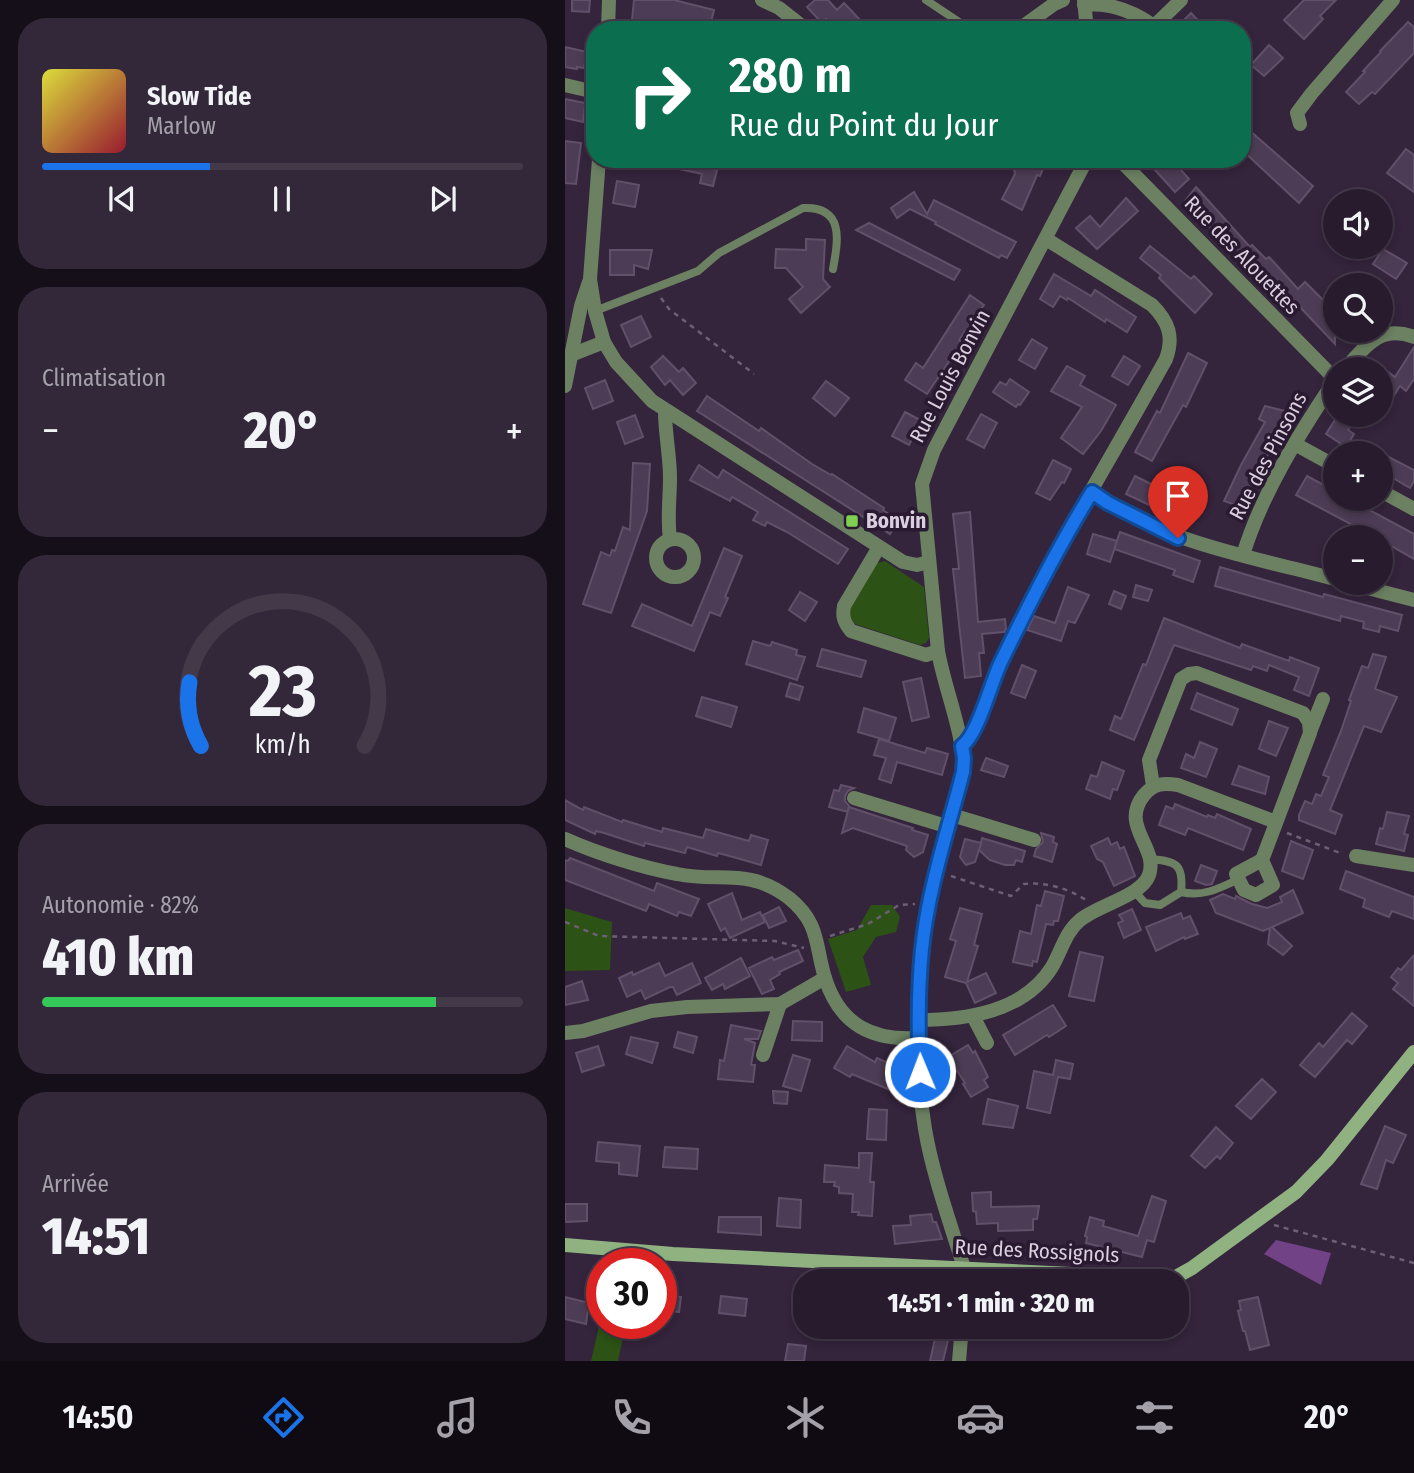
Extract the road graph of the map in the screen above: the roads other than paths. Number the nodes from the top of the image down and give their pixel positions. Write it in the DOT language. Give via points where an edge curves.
graph roads {
  1 [pos="609,0"];
  2 [pos="762,0"];
  3 [pos="926,0"];
  4 [pos="1063,0"];
  5 [pos="1181,0"];
  6 [pos="1393,0"];
  7 [pos="1084,2"];
  8 [pos="608,21"];
  9 [pos="796,21"];
  10 [pos="958,21"];
  11 [pos="1030,21"];
  12 [pos="1086,21"];
  13 [pos="1144,21"];
  14 [pos="1159,21"];
  15 [pos="565,85"];
  16 [pos="586,90"];
  17 [pos="1300,124"];
  18 [pos="598,168"];
  19 [pos="1082,168"];
  20 [pos="1128,168"];
  21 [pos="1046,240"];
  22 [pos="833,269"];
  23 [pos="590,279"];
  24 [pos="595,311"];
  25 [pos="1414,337"];
  26 [pos="604,342"];
  27 [pos="571,355"];
  28 [pos="1356,357"];
  29 [pos="1323,367"];
  30 [pos="565,386"];
  31 [pos="1323,398"];
  32 [pos="665,411"];
  33 [pos="1295,444"];
  34 [pos="1323,459"];
  35 [pos="1092,492"];
  36 [pos="1393,498"];
  37 [pos="1414,509"];
  38 [pos="670,540"];
  39 [pos="879,547"];
  40 [pos="1243,555"];
  41 [pos="929,562"];
  42 [pos="1323,576"];
  43 [pos="1393,595"];
  44 [pos="1414,600"];
  45 [pos="938,652"];
  46 [pos="1323,699"];
  47 [pos="1310,733"];
  48 [pos="962,746"];
  49 [pos="1153,786"];
  50 [pos="854,798"];
  51 [pos="950,821"];
  52 [pos="1275,825"];
  53 [pos="565,839"];
  54 [pos="1033,840"];
  55 [pos="1356,856"];
  56 [pos="1150,859"];
  57 [pos="1262,860"];
  58 [pos="1414,865"];
  59 [pos="1239,879"];
  60 [pos="1134,891"];
  61 [pos="1181,892"];
  62 [pos="826,978"];
  63 [pos="780,1004"];
  64 [pos="973,1016"];
  65 [pos="918,1020"];
  66 [pos="565,1033"];
  67 [pos="919,1038"];
  68 [pos="987,1043"];
  69 [pos="1414,1052"];
  70 [pos="763,1055"];
  71 [pos="565,1245"];
  72 [pos="891,1269"];
  73 [pos="963,1269"];
  74 [pos="1189,1270"];
  75 [pos="961,1339"];
  76 [pos="959,1361"];
  1 -- 8 [label="street"];
  2 -- 9 [label="street"];
  3 -- 10 [label="lane"];
  4 -- 11 [label="street"];
  5 -- 14 [label="street"];
  6 -- 17 [label="street" via="1312,93 1298,113"];
  7 -- 12 [label="street"];
  7 -- 13 [label="street" via="1101,3"];
  15 -- 16 [label="street"];
  18 -- 23 [label="street"];
  19 -- 21 [label="street, Rue Louis Bonvin"];
  20 -- 29 [label="street, Rue des Alouettes"];
  21 -- 35 [label="street" via="1152,305 1170,331 1166,359"];
  21 -- 41 [label="street, Rue Louis Bonvin" via="925,469 922,484"];
  22 -- 24 [label="lane" via="838,231 834,221 814,208 803,208 719,253 698,271"];
  23 -- 24 [label="street"];
  23 -- 27 [label="street"];
  24 -- 26 [label="street"];
  25 -- 28 [label="street" via="1402,332 1386,334"];
  26 -- 27 [label="street"];
  26 -- 32 [label="street" via="638,388"];
  27 -- 30 [label="street"];
  31 -- 33 [label="street, Rue des Pinsons"];
  32 -- 38 [label="street"];
  32 -- 39 [label="street"];
  33 -- 34 [label="street"];
  33 -- 40 [label="street, Rue des Pinsons" via="1251,528"];
  35 -- 40 [label="street" via="1178,538"];
  35 -- 48 [label="street" via="1001,663 970,740"];
  36 -- 37 [label="street"];
  39 -- 41 [label="street" via="903,562"];
  39 -- 45 [label="street" via="844,606 844,623 851,631 926,655"];
  40 -- 42 [label="street"];
  41 -- 45 [label="street, Rue Louis Bonvin"];
  43 -- 44 [label="street"];
  45 -- 48 [label="street, Rue Louis Bonvin"];
  46 -- 47 [label="street"];
  47 -- 49 [label="street" via="1303,713 1197,673 1189,674 1181,680 1149,760"];
  47 -- 52 [label="street"];
  48 -- 51 [label="street" via="963,772"];
  49 -- 52 [label="street" via="1177,785"];
  49 -- 56 [label="street" via="1137,806 1135,817"];
  50 -- 51 [label="street"];
  51 -- 54 [label="street"];
  51 -- 65 [label="street" via="922,949"];
  52 -- 57 [label="street"];
  53 -- 62 [label="street" via="678,875 738,876 770,886 805,913"];
  55 -- 58 [label="street"];
  56 -- 60 [label="street" via="1146,882"];
  56 -- 61 [label="lane" via="1170,860 1178,866"];
  57 -- 59 [label="street" via="1236,874"];
  57 -- 59 [label="street" via="1273,885 1256,895 1245,890"];
  59 -- 61 [label="lane" via="1210,893"];
  60 -- 61 [label="lane" via="1145,903 1160,905"];
  60 -- 64 [label="street" via="1079,921 1052,968 1020,998"];
  62 -- 63 [label="street"];
  62 -- 67 [label="street" via="846,1016 860,1028 881,1037"];
  63 -- 66 [label="street" via="663,1010"];
  63 -- 70 [label="street"];
  64 -- 65 [label="street"];
  64 -- 68 [label="street"];
  65 -- 67 [label="street"];
  67 -- 73 [label="street" via="925,1131"];
  69 -- 74 [label="street, Rue des Rossignols" via="1297,1192"];
  71 -- 72 [label="street, Rue des Rossignols"];
  75 -- 76 [label="street"];
}
